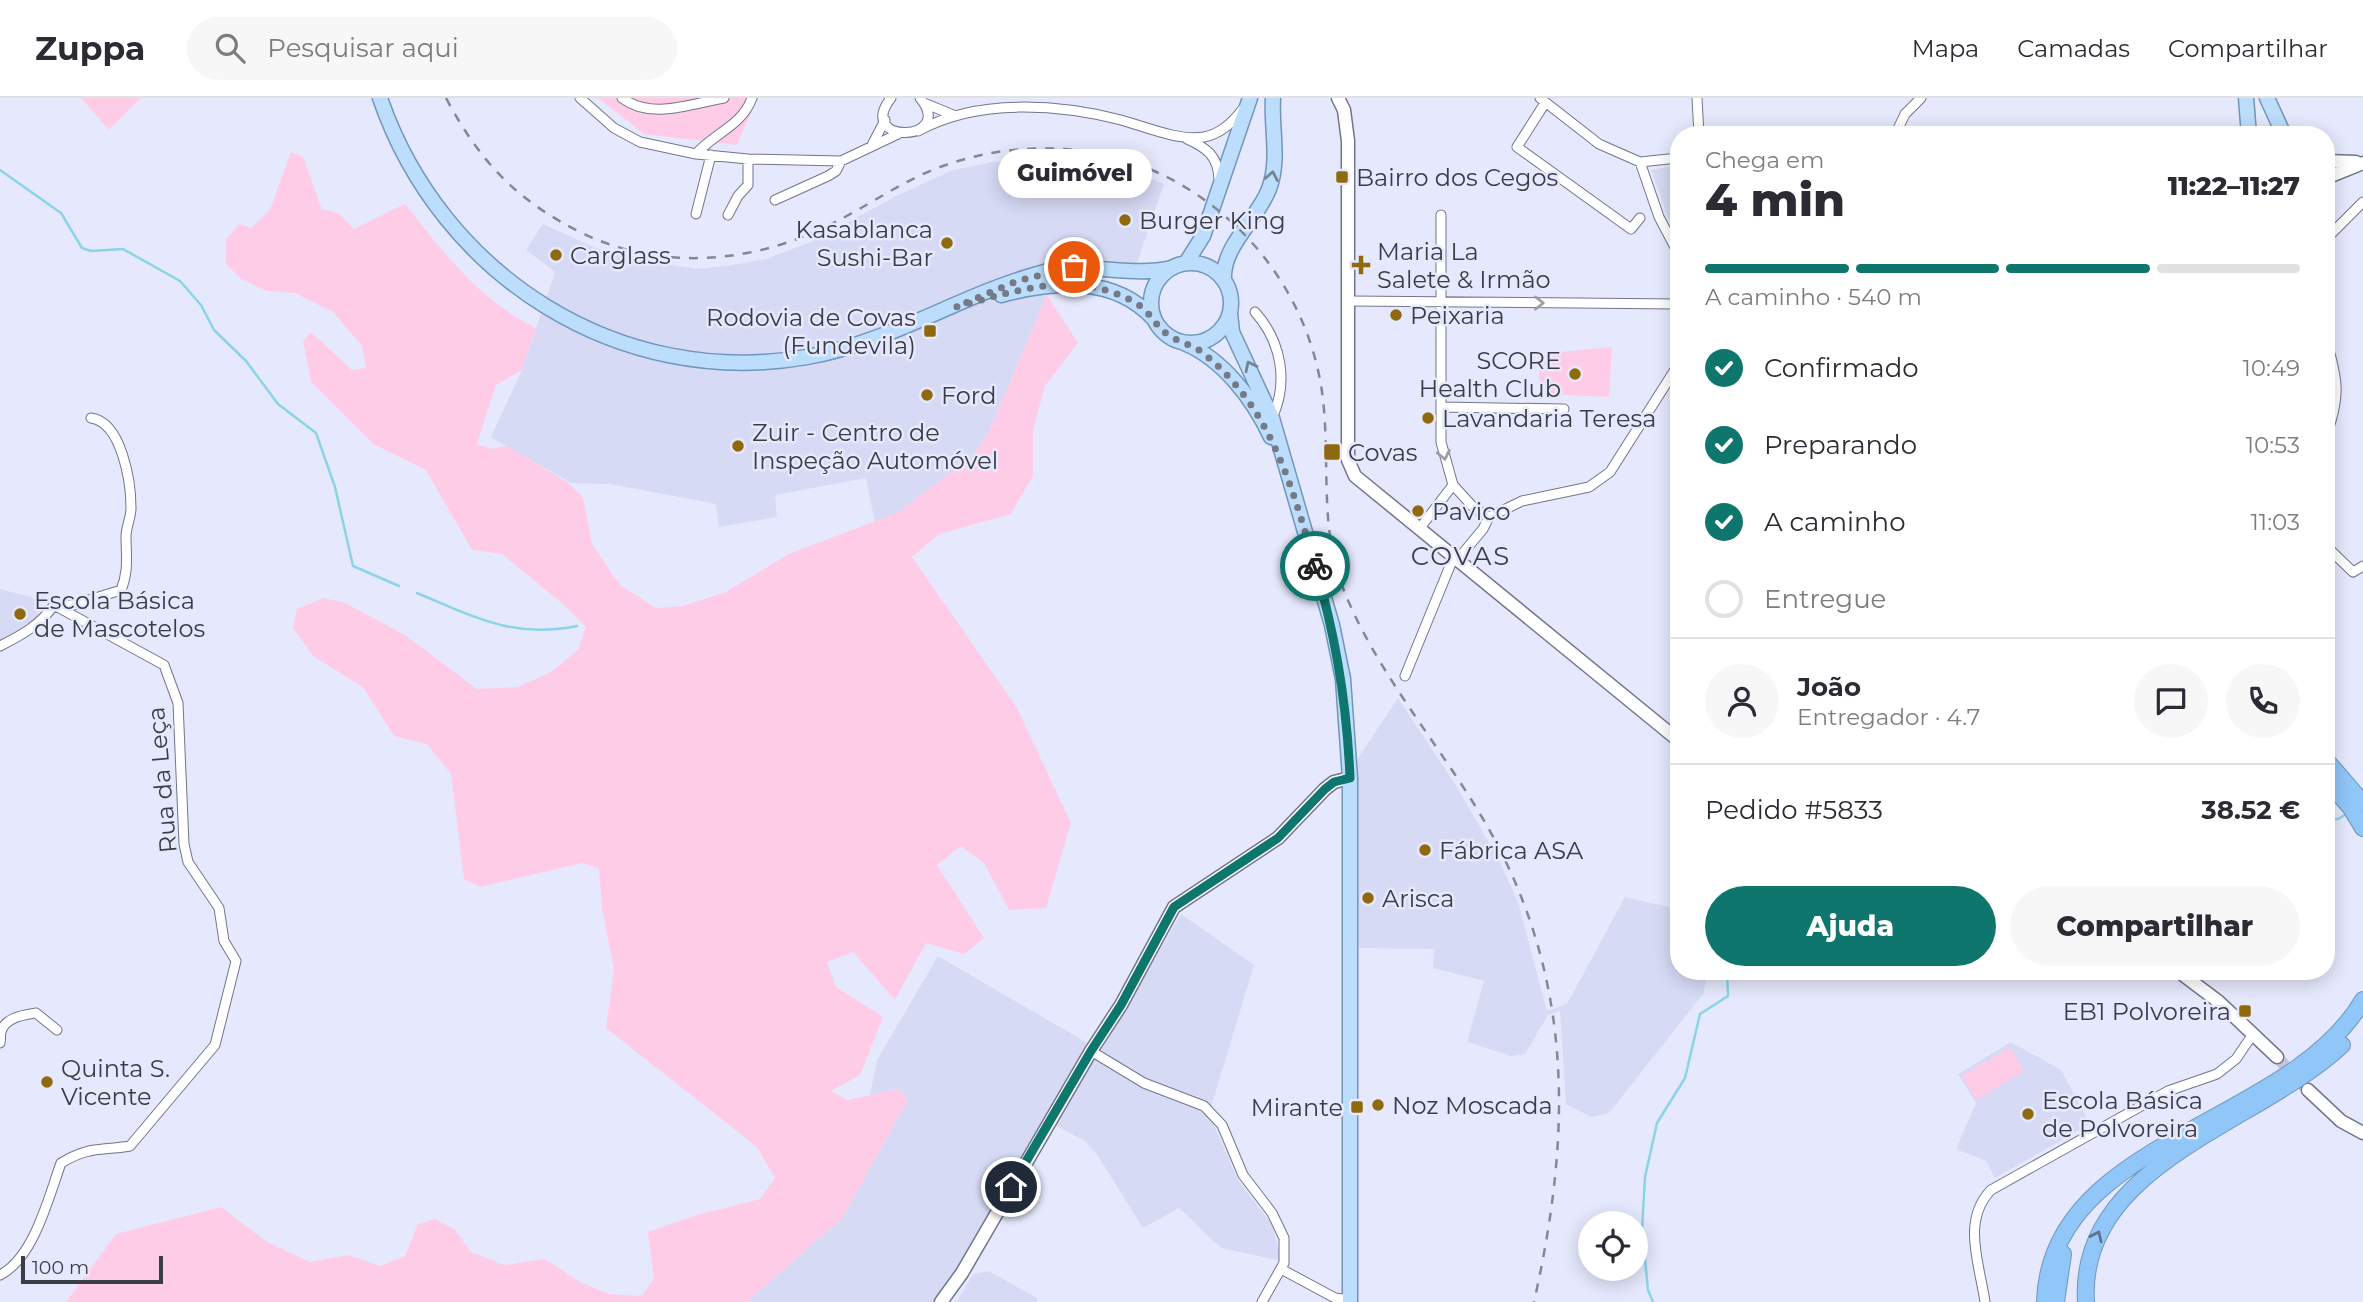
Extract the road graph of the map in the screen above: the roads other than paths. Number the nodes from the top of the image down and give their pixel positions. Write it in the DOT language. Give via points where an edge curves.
graph roads {
  1 [pos="380,98"];
  2 [pos="580,98"];
  3 [pos="622,98"];
  4 [pos="724,98"];
  5 [pos="752,98"];
  6 [pos="891,98"];
  7 [pos="1273,98"];
  8 [pos="1338,98"];
  9 [pos="1697,98"];
  10 [pos="1920,98"];
  11 [pos="2246,98"];
  12 [pos="2267,98"];
  13 [pos="1249,99"];
  14 [pos="922,100"];
  15 [pos="1543,100"];
  16 [pos="955,115"];
  17 [pos="885,120"];
  18 [pos="1699,126"];
  19 [pos="1899,126"];
  20 [pos="2248,126"];
  21 [pos="2280,126"];
  22 [pos="918,131"];
  23 [pos="898,134"];
  24 [pos="1183,136"];
  25 [pos="871,147"];
  26 [pos="696,154"];
  27 [pos="711,155"];
  28 [pos="748,159"];
  29 [pos="1670,159"];
  30 [pos="2335,160"];
  31 [pos="841,161"];
  32 [pos="1640,162"];
  33 [pos="2363,162"];
  34 [pos="2335,174"];
  35 [pos="1219,186"];
  36 [pos="775,200"];
  37 [pos="2363,202"];
  38 [pos="696,214"];
  39 [pos="728,215"];
  40 [pos="1441,215"];
  41 [pos="1640,218"];
  42 [pos="2335,230"];
  43 [pos="1670,237"];
  44 [pos="1179,265"];
  45 [pos="1224,280"];
  46 [pos="1349,301"];
  47 [pos="1441,302"];
  48 [pos="1670,304"];
  49 [pos="956,307"];
  50 [pos="1230,313"];
  51 [pos="1255,313"];
  52 [pos="1154,318"];
  53 [pos="1180,341"];
  54 [pos="2335,368"];
  55 [pos="1670,378"];
  56 [pos="1441,407"];
  57 [pos="1564,409"];
  58 [pos="2335,412"];
  59 [pos="91,418"];
  60 [pos="1272,418"];
  61 [pos="1289,476"];
  62 [pos="1453,485"];
  63 [pos="1489,517"];
  64 [pos="1420,528"];
  65 [pos="2335,554"];
  66 [pos="1456,557"];
  67 [pos="2363,566"];
  68 [pos="54,605"];
  69 [pos="0,646"];
  70 [pos="1405,676"];
  71 [pos="1670,733"];
  72 [pos="2335,770"];
  73 [pos="1350,778"];
  74 [pos="2335,791"];
  75 [pos="2363,803"];
  76 [pos="2363,828"];
  77 [pos="2190,980"];
  78 [pos="2363,1000"];
  79 [pos="2363,1018"];
  80 [pos="57,1030"];
  81 [pos="2253,1034"];
  82 [pos="0,1043"];
  83 [pos="1091,1051"];
  84 [pos="2277,1057"];
  85 [pos="2308,1090"];
  86 [pos="2220,1129"];
  87 [pos="2363,1132"];
  88 [pos="2135,1164"];
  89 [pos="1280,1269"];
  90 [pos="0,1275"];
  91 [pos="1350,1301"];
  92 [pos="942,1302"];
  93 [pos="1262,1302"];
  94 [pos="1985,1302"];
  95 [pos="2035,1302"];
  96 [pos="2045,1302"];
  97 [pos="2056,1302"];
  98 [pos="2086,1302"];
  1 -- 49 [label="main road" via="408,164 460,236 503,278 537,302 603,336 695,362 763,363 847,347"];
  2 -- 26 [label="street" via="614,128 640,142"];
  3 -- 4 [label="street" via="636,109 656,110"];
  5 -- 26 [label="street" via="737,123 709,139"];
  6 -- 17 [label="street" via="884,109"];
  45 -- 7 [label="main road, one-way" via="1231,250 1270,188 1275,150"];
  8 -- 46 [label="main road" via="1348,141"];
  9 -- 18 [label="street"];
  10 -- 19 [label="street"];
  11 -- 20 [label="main road"];
  12 -- 21 [label="main road"];
  13 -- 24 [label="street" via="1221,131 1206,137"];
  13 -- 35 [label="main road"];
  14 -- 16 [label="street"];
  14 -- 22 [label="street" via="926,119"];
  15 -- 32 [label="street" via="1599,144"];
  15 -- 41 [label="street" via="1517,147 1631,229"];
  16 -- 22 [label="street"];
  16 -- 24 [label="street" via="1054,109"];
  17 -- 23 [label="street"];
  17 -- 25 [label="street"];
  22 -- 23 [label="street"];
  23 -- 25 [label="street"];
  24 -- 35 [label="street" via="1213,156"];
  25 -- 31 [label="street"];
  26 -- 27 [label="street"];
  27 -- 28 [label="street"];
  27 -- 38 [label="street"];
  28 -- 31 [label="street"];
  28 -- 39 [label="street" via="748,186"];
  29 -- 32 [label="street"];
  30 -- 33 [label="main road"];
  31 -- 36 [label="street" via="828,176"];
  32 -- 43 [label="street"];
  33 -- 34 [label="main road"];
  35 -- 44 [label="main road" via="1203,236"];
  37 -- 42 [label="street"];
  40 -- 47 [label="street"];
  44 -- 45 [label="main road" via="1207,266"];
  44 -- 49 [label="main road" via="1138,272 1088,266 1058,269"];
  44 -- 52 [label="main road" via="1163,275 1152,295"];
  45 -- 50 [label="main road"];
  46 -- 47 [label="street"];
  46 -- 64 [label="main road" via="1348,460 1355,476"];
  47 -- 48 [label="street, one-way"];
  47 -- 56 [label="street"];
  49 -- 52 [label="main road" via="1036,285 1072,284 1109,290"];
  50 -- 53 [label="main road" via="1216,334 1192,343"];
  60 -- 50 [label="main road, one-way" via="1232,332"];
  51 -- 60 [label="street" via="1279,347 1278,406"];
  52 -- 53 [label="main road" via="1160,328"];
  53 -- 61 [label="main road" via="1201,351 1240,388 1266,426"];
  54 -- 58 [label="street"];
  55 -- 63 [label="street" via="1611,472 1589,487 1522,501"];
  56 -- 57 [label="street"];
  56 -- 62 [label="street, one-way" via="1441,442"];
  59 -- 68 [label="street" via="113,433 128,481 131,510 125,579 121,590 73,605"];
  60 -- 61 [label="main road"];
  61 -- 73 [label="main road" via="1338,649"];
  62 -- 63 [label="street"];
  62 -- 64 [label="street"];
  63 -- 66 [label="street"];
  64 -- 66 [label="main road"];
  65 -- 67 [label="street" via="2354,572"];
  66 -- 70 [label="street"];
  66 -- 71 [label="main road"];
  68 -- 69 [label="street" via="24,635"];
  68 -- 90 [label="street, Rua da Leça" via="164,665 178,703 188,862 219,908 224,941 236,961 215,1045 130,1146 80,1151 61,1163 34,1234 11,1269"];
  72 -- 75 [label="highway"];
  73 -- 83 [label="main road" via="1334,782 1278,838 1174,907"];
  73 -- 91 [label="main road"];
  74 -- 76 [label="highway"];
  77 -- 81 [label="main road"];
  78 -- 88 [label="highway" via="2341,1031 2304,1062"];
  79 -- 86 [label="highway" via="2345,1043 2312,1071"];
  80 -- 82 [label="street" via="36,1013 21,1015 1,1031"];
  81 -- 84 [label="main road"];
  81 -- 94 [label="street" via="2236,1059 2217,1073 2168,1091 1991,1190 1978,1209 1973,1230"];
  83 -- 89 [label="street" via="1144,1083 1204,1106 1216,1116 1243,1175 1281,1228 1285,1253"];
  83 -- 92 [label="main road"];
  85 -- 87 [label="main road" via="2342,1121"];
  86 -- 97 [label="highway" via="2133,1176 2094,1207 2061,1260"];
  98 -- 86 [label="highway, one-way" via="2092,1249 2112,1210 2151,1173"];
  88 -- 95 [label="highway" via="2108,1175 2066,1215 2044,1255"];
  88 -- 96 [label="highway" via="2092,1196 2067,1226 2051,1257"];
  89 -- 91 [label="street" via="1335,1298"];
  89 -- 93 [label="street"];
}
